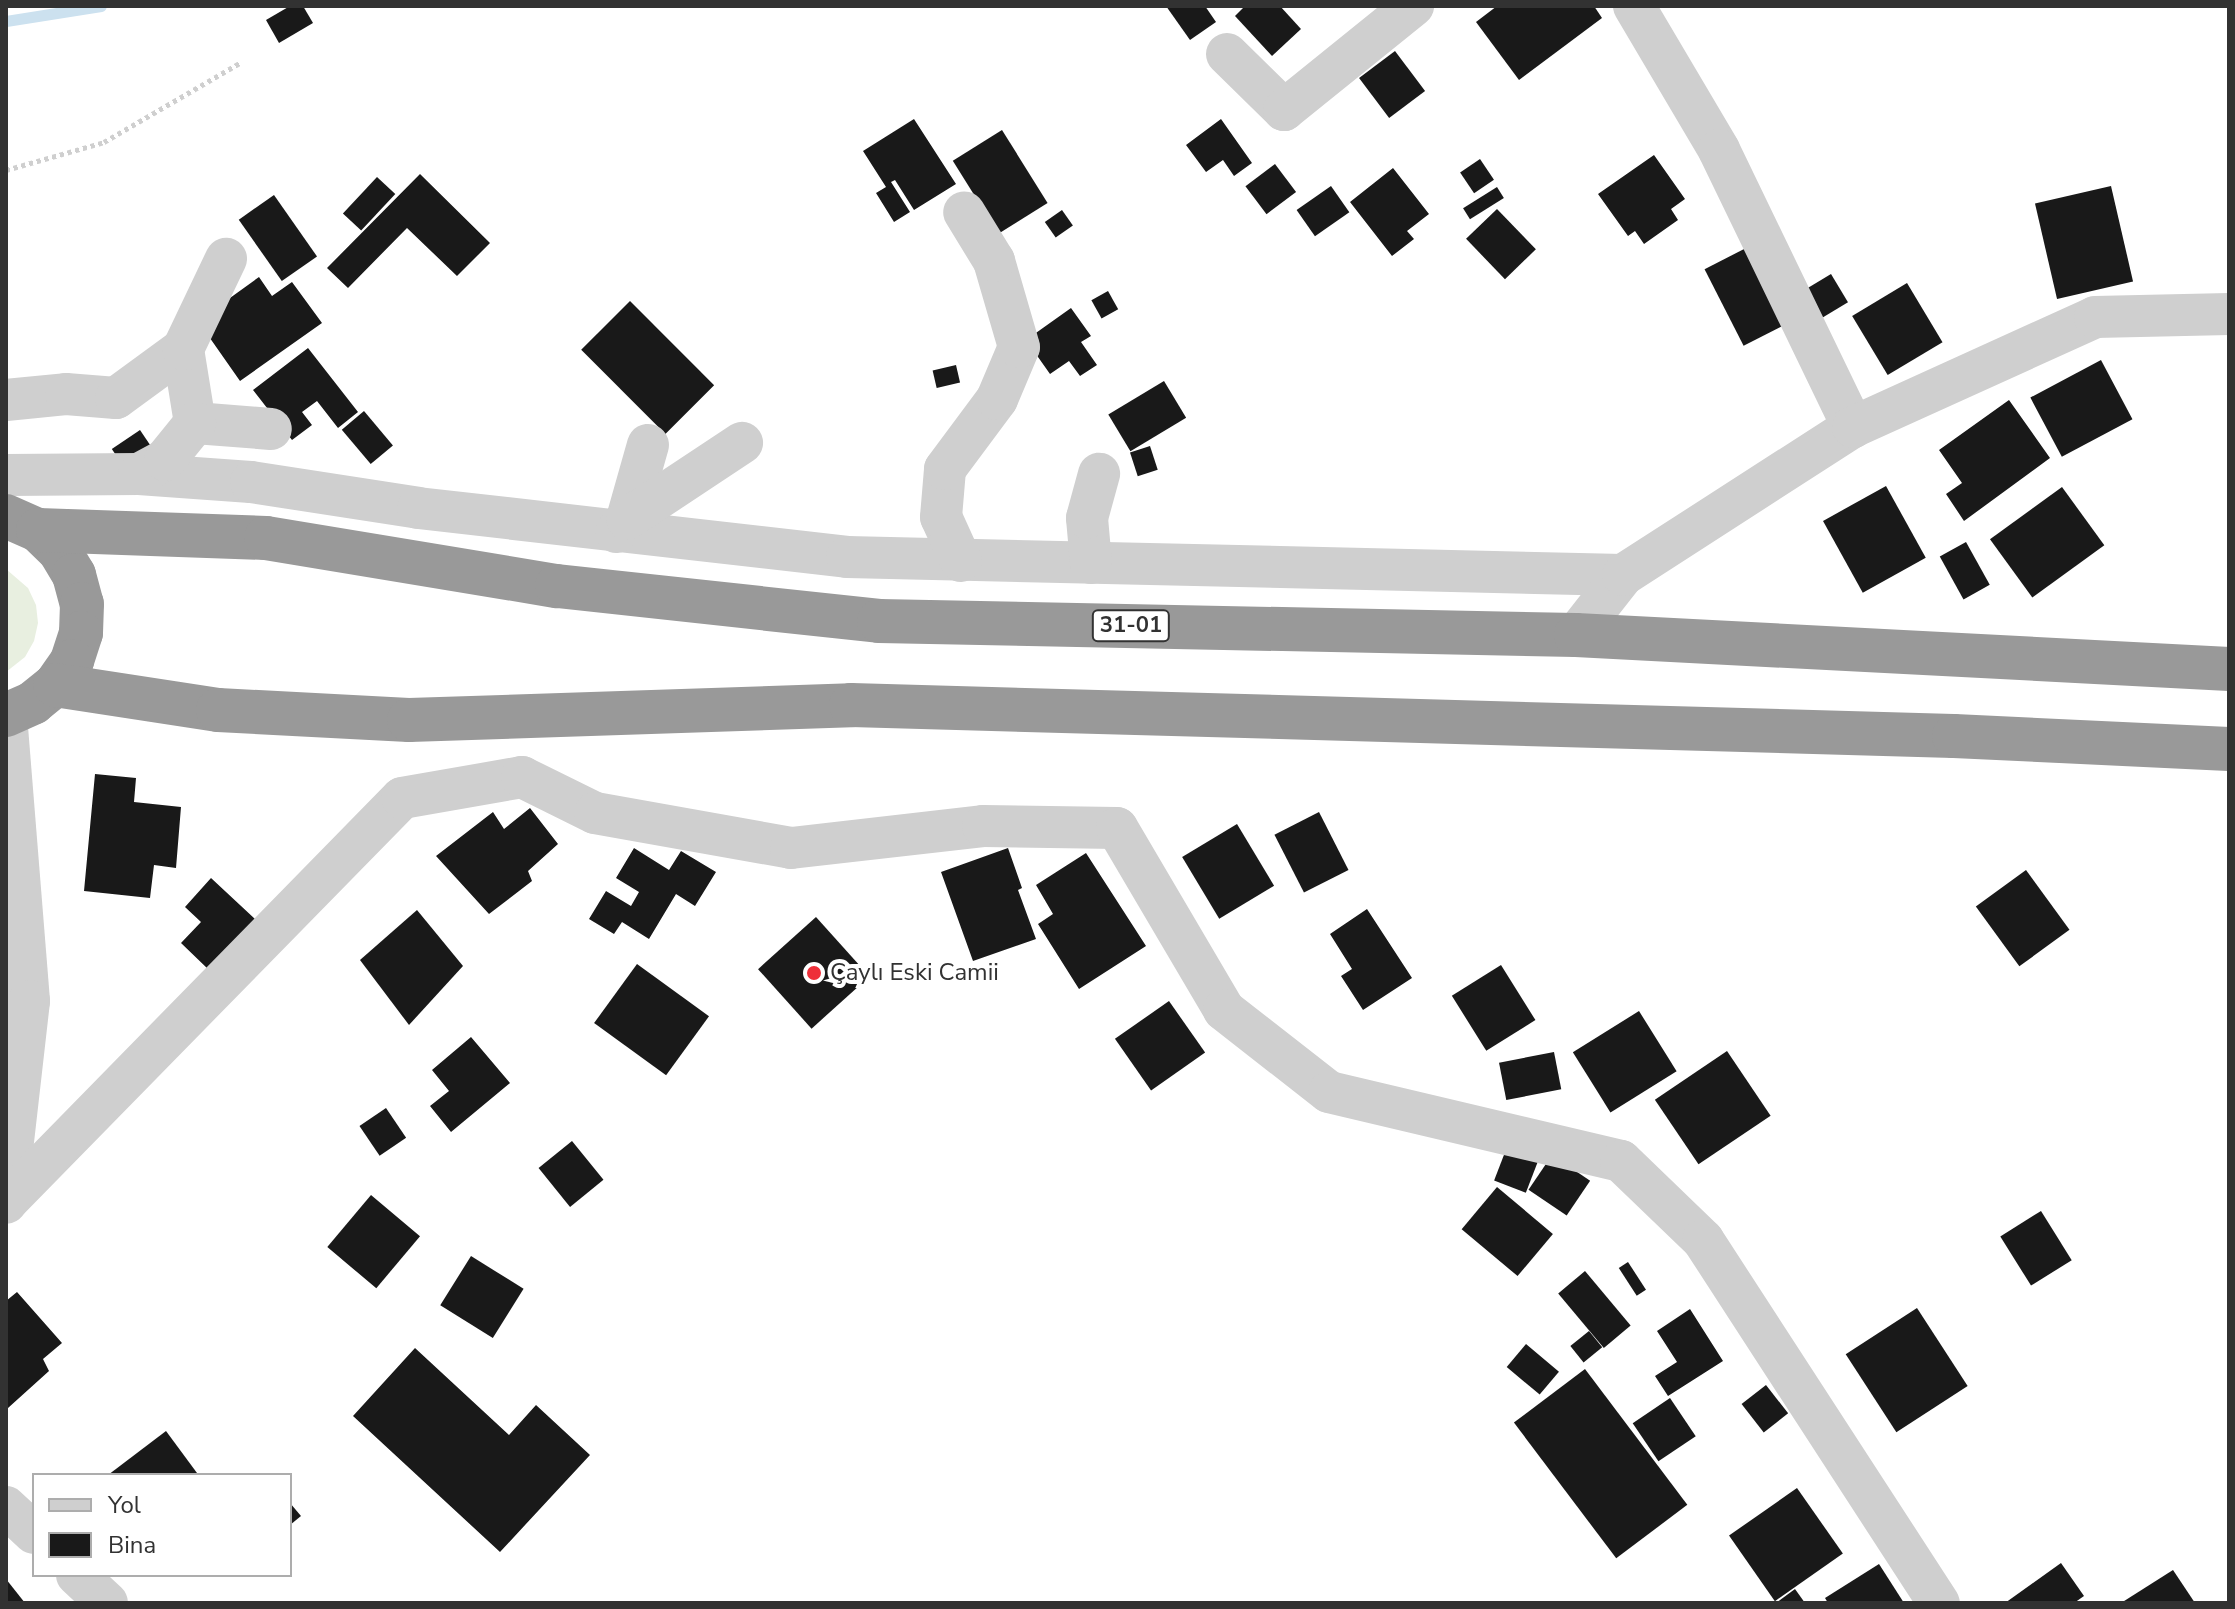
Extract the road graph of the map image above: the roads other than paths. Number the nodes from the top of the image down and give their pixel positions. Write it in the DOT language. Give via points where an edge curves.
graph roads {
  1 [pos="1413,6"];
  2 [pos="1634,6"];
  3 [pos="1227,54"];
  4 [pos="964,212"];
  5 [pos="226,259"];
  6 [pos="2229,314"];
  7 [pos="183,349"];
  8 [pos="6,400"];
  9 [pos="195,423"];
  10 [pos="1853,427"];
  11 [pos="271,429"];
  12 [pos="742,443"];
  13 [pos="648,445"];
  14 [pos="139,474"];
  15 [pos="1099,474"];
  16 [pos="6,475"];
  17 [pos="22,523"];
  18 [pos="622,525"];
  19 [pos="961,561"];
  20 [pos="1091,563"];
  21 [pos="1623,575"];
  22 [pos="1576,635"];
  23 [pos="2229,669"];
  24 [pos="55,685"];
  25 [pos="6,715"];
  26 [pos="2229,749"];
  27 [pos="8,1201"];
  28 [pos="6,1507"];
  29 [pos="32,1531"];
  30 [pos="79,1577"];
  31 [pos="107,1603"];
  32 [pos="1939,1603"];
  1 -- 3 [label="street" via="1284,110"];
  2 -- 10 [label="street" via="1719,150"];
  4 -- 19 [label="street" via="994,261 1019,347 997,399 945,469 941,517"];
  5 -- 7 [label="street"];
  6 -- 10 [label="street" via="2095,317"];
  7 -- 8 [label="street" via="116,398 66,394"];
  7 -- 9 [label="street"];
  9 -- 11 [label="street"];
  9 -- 14 [label="street" via="165,460"];
  10 -- 21 [label="street"];
  12 -- 18 [label="street"];
  13 -- 18 [label="street"];
  14 -- 16 [label="street"];
  14 -- 18 [label="street" via="251,482 418,508"];
  15 -- 20 [label="street" via="1087,518"];
  17 -- 22 [label="highway, 31-01" via="266,538 557,586 879,621"];
  17 -- 24 [label="highway" via="59,550 74,575 82,604 77,647"];
  18 -- 19 [label="street" via="847,557"];
  19 -- 20 [label="street"];
  20 -- 21 [label="street"];
  21 -- 22 [label="street"];
  22 -- 23 [label="highway, 31-01"];
  24 -- 25 [label="highway"];
  24 -- 26 [label="highway" via="218,710 409,720 851,705 1954,736"];
  25 -- 27 [label="street" via="29,1001"];
  27 -- 32 [label="street" via="402,798 522,777 595,813 791,848 983,826 1117,828 1224,1010 1329,1092 1621,1161 1703,1240"];
  28 -- 29 [label="street"];
  30 -- 31 [label="street"];
}
